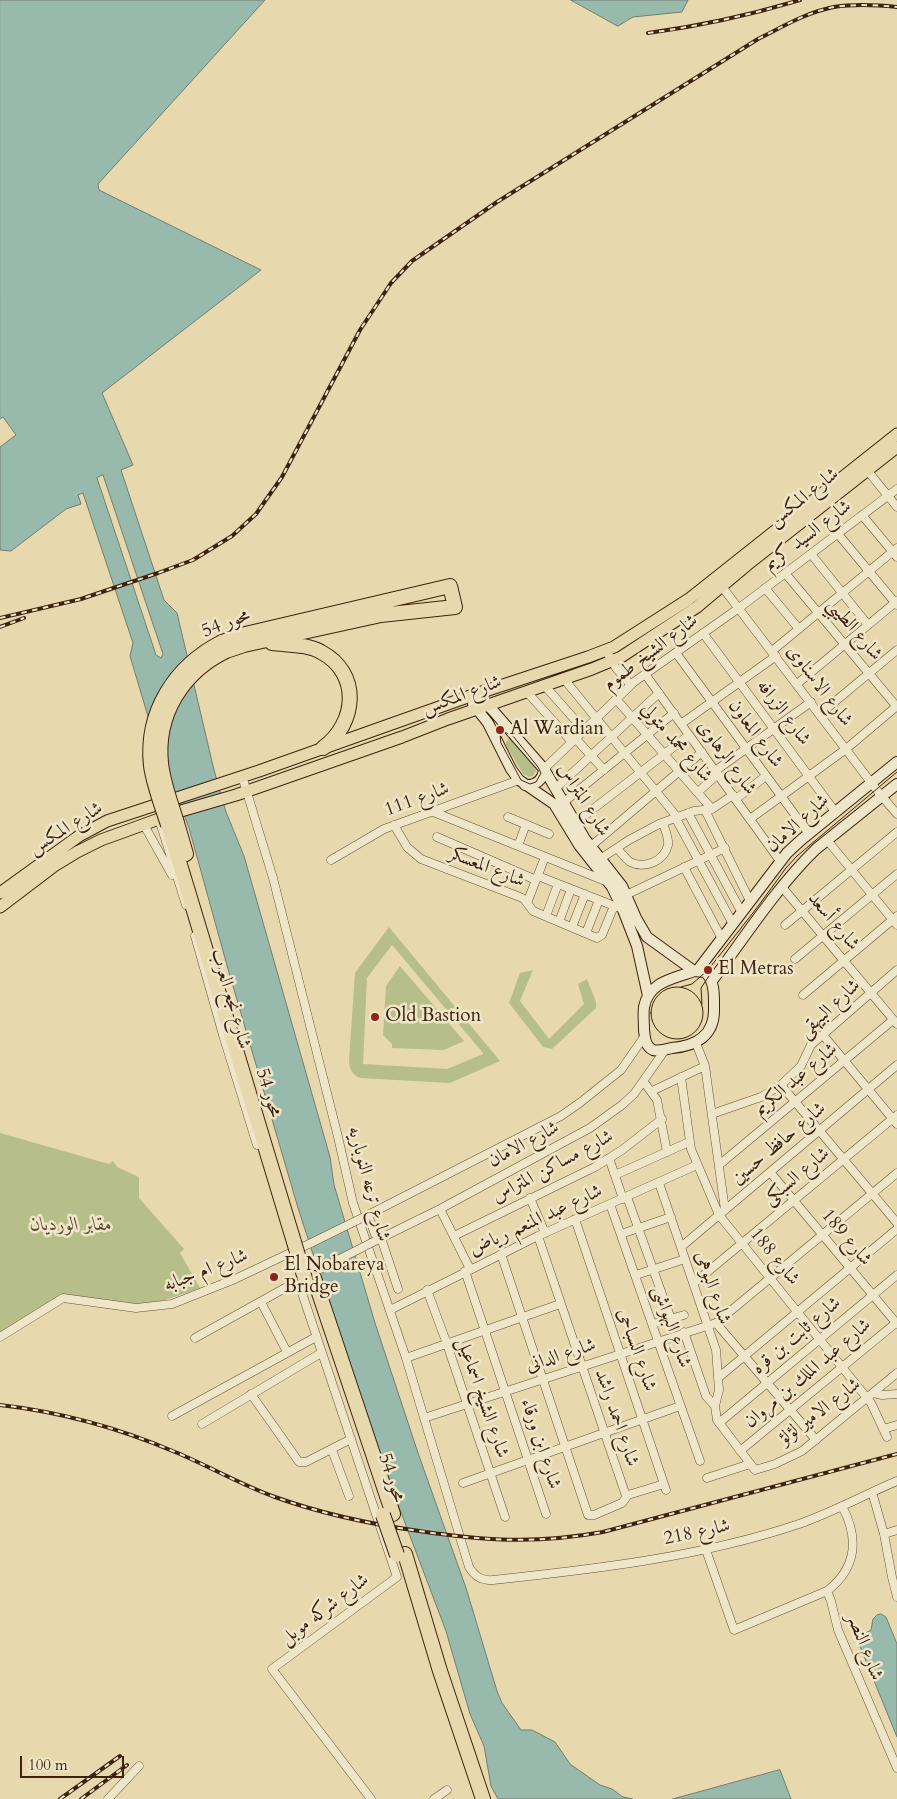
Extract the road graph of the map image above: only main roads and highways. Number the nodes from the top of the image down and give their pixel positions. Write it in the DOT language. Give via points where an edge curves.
graph roads {
  1 [pos="897,434"];
  2 [pos="897,447"];
  3 [pos="719,582"];
  4 [pos="259,641"];
  5 [pos="224,646"];
  6 [pos="396,722"];
  7 [pos="402,737"];
  8 [pos="324,748"];
  9 [pos="171,820"];
  10 [pos="0,893"];
  11 [pos="0,907"];
  12 [pos="401,1555"];
  13 [pos="474,1799"];
  14 [pos="483,1799"];
  1 -- 3 [label="main road, شارع المكس"];
  2 -- 3 [label="main road, شارع المكس"];
  3 -- 6 [label="main road, شارع المكس" via="606,650"];
  3 -- 7 [label="main road, شارع المكس" via="683,617 612,662"];
  4 -- 5 [label="highway, محور 54"];
  4 -- 5 [label="highway, محور 54" via="381,615 455,607 450,586 241,635"];
  4 -- 8 [label="highway" via="312,648 326,655 343,673 349,688 349,712 339,734"];
  5 -- 9 [label="highway, محور 54, bridge" via="190,676 173,700 166,718 161,737 161,764"];
  6 -- 7 [label="main road"];
  6 -- 8 [label="main road, شارع المكس"];
  7 -- 9 [label="main road, شارع المكس"];
  8 -- 10 [label="main road, شارع المكس" via="96,826"];
  9 -- 11 [label="main road, شارع المكس" via="144,825 102,840 66,858"];
  9 -- 12 [label="highway, محور 54, bridge" via="302,1242 309,1278"];
  12 -- 13 [label="highway, محور 54" via="432,1672"];
  12 -- 14 [label="highway, محور 54"];
}
